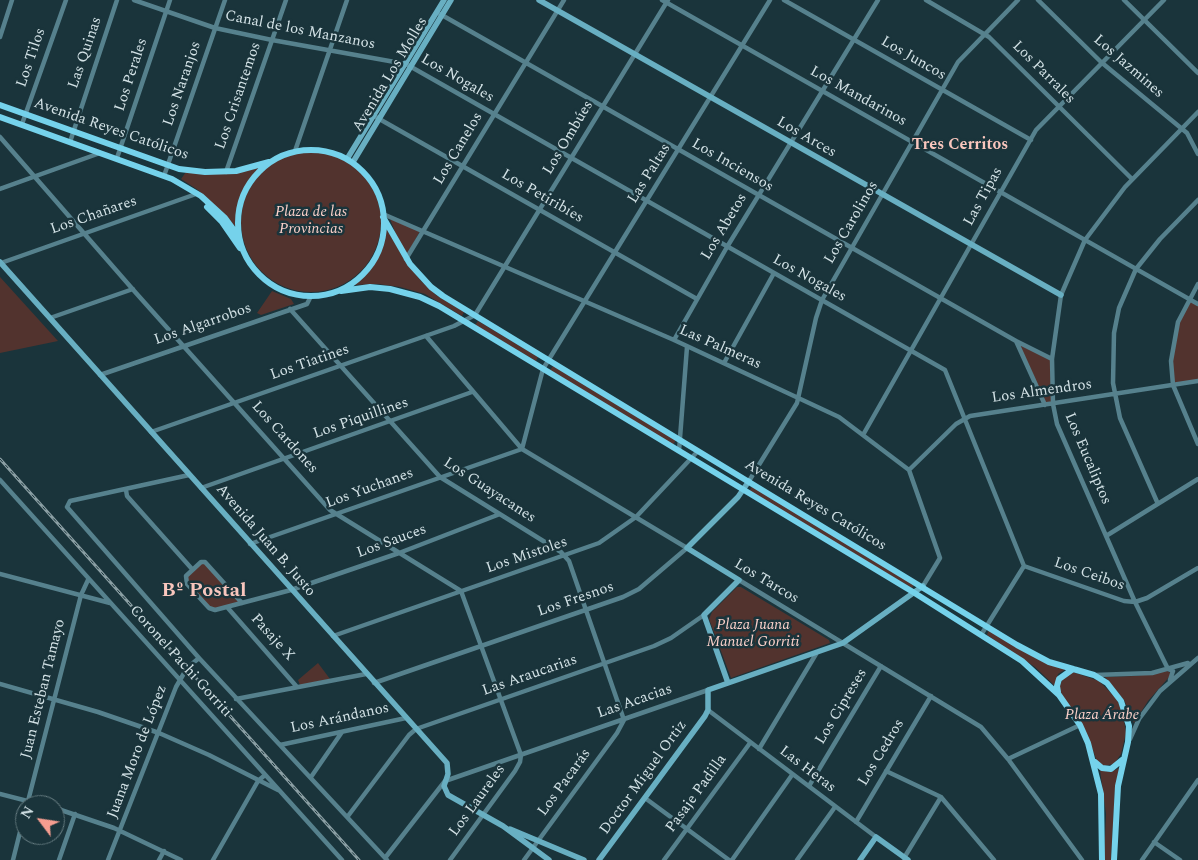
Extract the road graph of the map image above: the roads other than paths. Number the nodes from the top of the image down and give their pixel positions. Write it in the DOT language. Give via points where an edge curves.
graph roads {
  1 [pos="12,0"];
  2 [pos="66,0"];
  3 [pos="117,0"];
  4 [pos="134,0"];
  5 [pos="170,0"];
  6 [pos="225,0"];
  7 [pos="286,0"];
  8 [pos="347,0"];
  9 [pos="444,0"];
  10 [pos="451,0"];
  11 [pos="539,0"];
  12 [pos="564,0"];
  13 [pos="770,0"];
  14 [pos="784,0"];
  15 [pos="878,0"];
  16 [pos="926,0"];
  17 [pos="1018,0"];
  18 [pos="1038,0"];
  19 [pos="1124,0"];
  20 [pos="1164,0"];
  21 [pos="665,1"];
  22 [pos="166,10"];
  23 [pos="558,10"];
  24 [pos="439,14"];
  25 [pos="1145,20"];
  26 [pos="2,23"];
  27 [pos="215,28"];
  28 [pos="986,34"];
  29 [pos="0,37"];
  30 [pos="272,40"];
  31 [pos="854,40"];
  32 [pos="742,46"];
  33 [pos="330,51"];
  34 [pos="634,54"];
  35 [pos="1101,62"];
  36 [pos="526,63"];
  37 [pos="408,65"];
  38 [pos="1198,73"];
  39 [pos="942,90"];
  40 [pos="822,92"];
  41 [pos="711,98"];
  42 [pos="0,105"];
  43 [pos="602,106"];
  44 [pos="1058,106"];
  45 [pos="1198,112"];
  46 [pos="26,114"];
  47 [pos="495,115"];
  48 [pos="0,117"];
  49 [pos="377,117"];
  50 [pos="22,124"];
  51 [pos="1181,128"];
  52 [pos="73,130"];
  53 [pos="0,137"];
  54 [pos="1031,140"];
  55 [pos="70,142"];
  56 [pos="912,142"];
  57 [pos="790,144"];
  58 [pos="121,147"];
  59 [pos="679,150"];
  60 [pos="295,151"];
  61 [pos="101,152"];
  62 [pos="1198,154"];
  63 [pos="118,158"];
  64 [pos="571,158"];
  65 [pos="274,160"];
  66 [pos="350,161"];
  67 [pos="168,165"];
  68 [pos="464,166"];
  69 [pos="226,172"];
  70 [pos="164,176"];
  71 [pos="35,177"];
  72 [pos="1132,179"];
  73 [pos="0,190"];
  74 [pos="1001,193"];
  75 [pos="196,194"];
  76 [pos="759,195"];
  77 [pos="882,196"];
  78 [pos="1198,200"];
  79 [pos="647,201"];
  80 [pos="540,210"];
  81 [pos="383,215"];
  82 [pos="424,230"];
  83 [pos="84,232"];
  84 [pos="240,237"];
  85 [pos="1085,240"];
  86 [pos="972,246"];
  87 [pos="727,247"];
  88 [pos="852,248"];
  89 [pos="243,253"];
  90 [pos="616,253"];
  91 [pos="406,259"];
  92 [pos="0,262"];
  93 [pos="505,266"];
  94 [pos="1136,269"];
  95 [pos="774,273"];
  96 [pos="1198,284"];
  97 [pos="132,290"];
  98 [pos="341,291"];
  99 [pos="1061,295"];
  100 [pos="311,296"];
  101 [pos="697,299"];
  102 [pos="942,299"];
  103 [pos="1188,299"];
  104 [pos="822,300"];
  105 [pos="586,302"];
  106 [pos="1198,304"];
  107 [pos="290,310"];
  108 [pos="475,315"];
  109 [pos="50,318"];
  110 [pos="466,322"];
  111 [pos="426,336"];
  112 [pos="674,340"];
  113 [pos="1016,341"];
  114 [pos="184,345"];
  115 [pos="687,347"];
  116 [pos="911,351"];
  117 [pos="1052,359"];
  118 [pos="549,360"];
  119 [pos="724,363"];
  120 [pos="339,366"];
  121 [pos="543,369"];
  122 [pos="100,375"];
  123 [pos="1198,380"];
  124 [pos="1173,385"];
  125 [pos="472,392"];
  126 [pos="1115,394"];
  127 [pos="799,397"];
  128 [pos="235,402"];
  129 [pos="1053,404"];
  130 [pos="1045,405"];
  131 [pos="966,417"];
  132 [pos="391,422"];
  133 [pos="151,432"];
  134 [pos="863,435"];
  135 [pos="680,439"];
  136 [pos="1198,444"];
  137 [pos="522,449"];
  138 [pos="699,450"];
  139 [pos="679,451"];
  140 [pos="286,458"];
  141 [pos="691,459"];
  142 [pos="909,470"];
  143 [pos="189,475"];
  144 [pos="440,477"];
  145 [pos="1198,479"];
  146 [pos="1,481"];
  147 [pos="749,481"];
  148 [pos="201,488"];
  149 [pos="0,490"];
  150 [pos="126,490"];
  151 [pos="743,490"];
  152 [pos="1158,504"];
  153 [pos="336,514"];
  154 [pos="500,514"];
  155 [pos="636,517"];
  156 [pos="1106,536"];
  157 [pos="250,544"];
  158 [pos="687,548"];
  159 [pos="399,553"];
  160 [pos="566,556"];
  161 [pos="1024,566"];
  162 [pos="1198,568"];
  163 [pos="192,570"];
  164 [pos="0,574"];
  165 [pos="88,580"];
  166 [pos="739,580"];
  167 [pos="923,586"];
  168 [pos="291,590"];
  169 [pos="461,591"];
  170 [pos="913,592"];
  171 [pos="81,595"];
  172 [pos="242,602"];
  173 [pos="1135,602"];
  174 [pos="111,604"];
  175 [pos="227,607"];
  176 [pos="586,610"];
  177 [pos="704,615"];
  178 [pos="986,626"];
  179 [pos="981,635"];
  180 [pos="333,636"];
  181 [pos="843,643"];
  182 [pos="482,646"];
  183 [pos="816,654"];
  184 [pos="199,658"];
  185 [pos="1198,658"];
  186 [pos="1192,661"];
  187 [pos="605,664"];
  188 [pos="880,666"];
  189 [pos="1072,669"];
  190 [pos="1168,669"];
  191 [pos="366,674"];
  192 [pos="1094,675"];
  193 [pos="180,679"];
  194 [pos="1170,680"];
  195 [pos="374,683"];
  196 [pos="728,683"];
  197 [pos="0,684"];
  198 [pos="297,687"];
  199 [pos="708,690"];
  200 [pos="1059,695"];
  201 [pos="931,696"];
  202 [pos="55,699"];
  203 [pos="236,699"];
  204 [pos="501,700"];
  205 [pos="708,710"];
  206 [pos="406,718"];
  207 [pos="624,720"];
  208 [pos="1080,725"];
  209 [pos="416,729"];
  210 [pos="342,732"];
  211 [pos="159,733"];
  212 [pos="1128,742"];
  213 [pos="750,743"];
  214 [pos="280,744"];
  215 [pos="759,749"];
  216 [pos="521,755"];
  217 [pos="1123,758"];
  218 [pos="1008,759"];
  219 [pos="1095,761"];
  220 [pos="886,771"];
  221 [pos="265,775"];
  222 [pos="792,775"];
  223 [pos="311,777"];
  224 [pos="1198,780"];
  225 [pos="258,781"];
  226 [pos="446,781"];
  227 [pos="808,786"];
  228 [pos="279,791"];
  229 [pos="0,794"];
  230 [pos="29,795"];
  231 [pos="645,798"];
  232 [pos="941,798"];
  233 [pos="15,799"];
  234 [pos="835,807"];
  235 [pos="65,811"];
  236 [pos="75,814"];
  237 [pos="484,814"];
  238 [pos="348,816"];
  239 [pos="856,822"];
  240 [pos="504,826"];
  241 [pos="687,830"];
  242 [pos="120,831"];
  243 [pos="876,838"];
  244 [pos="539,840"];
  245 [pos="1154,842"];
  246 [pos="17,845"];
  247 [pos="533,848"];
  248 [pos="164,851"];
  249 [pos="339,859"];
  250 [pos="386,859"];
  251 [pos="906,859"];
  252 [pos="13,860"];
  253 [pos="60,860"];
  254 [pos="108,860"];
  255 [pos="159,860"];
  256 [pos="181,860"];
  257 [pos="213,860"];
  258 [pos="450,860"];
  259 [pos="524,860"];
  260 [pos="549,860"];
  261 [pos="584,860"];
  262 [pos="598,860"];
  263 [pos="664,860"];
  264 [pos="731,860"];
  265 [pos="797,860"];
  266 [pos="860,860"];
  267 [pos="994,860"];
  268 [pos="1082,860"];
  269 [pos="1102,860"];
  270 [pos="1114,860"];
  271 [pos="1142,860"];
  272 [pos="1180,860"];
  1 -- 26 [label="street"];
  2 -- 46 [label="street, Los Tilos"];
  3 -- 52 [label="street, Las Quinas"];
  4 -- 22 [label="street, Canal de los Manzanos"];
  5 -- 22 [label="street, Los Perales"];
  6 -- 27 [label="street, Los Naranjos"];
  7 -- 30 [label="street, Los Crisantemos"];
  8 -- 33 [label="street"];
  9 -- 24 [label="street, Avenida Los Molles"];
  10 -- 24 [label="street, Avenida Los Molles"];
  11 -- 23 [label="street, Los Arces"];
  12 -- 23 [label="street, Los Canelos"];
  13 -- 32 [label="street, Las Paltas"];
  14 -- 31 [label="street, Los Juncos"];
  15 -- 31 [label="street, Los Abetos"];
  16 -- 28 [label="street, Los Parrales"];
  17 -- 28 [label="street, Los Carolinos"];
  18 -- 35 [label="street, Los Jazmines"];
  19 -- 25 [label="street"];
  20 -- 25 [label="street, Las Tipas"];
  21 -- 32 [label="street, Los Mandarinos"];
  21 -- 34 [label="street, Los Ombúes"];
  22 -- 27 [label="street, Canal de los Manzanos"];
  22 -- 58 [label="street, Los Perales"];
  23 -- 34 [label="street, Los Arces"];
  23 -- 36 [label="street, Los Canelos"];
  24 -- 36 [label="street, Los Inciensos"];
  24 -- 37 [label="street, Avenida Los Molles"];
  25 -- 35 [label="street, Las Tipas"];
  25 -- 38 [label="street"];
  26 -- 29 [label="street"];
  27 -- 30 [label="street, Canal de los Manzanos"];
  27 -- 67 [label="street, Los Naranjos"];
  28 -- 39 [label="street, Los Carolinos" via="958,62"];
  28 -- 44 [label="street, Los Parrales"];
  30 -- 33 [label="street, Canal de los Manzanos"];
  30 -- 69 [label="street, Los Crisantemos"];
  31 -- 39 [label="street, Los Juncos"];
  31 -- 40 [label="street, Los Abetos"];
  32 -- 40 [label="street, Los Mandarinos"];
  32 -- 41 [label="street, Las Paltas"];
  33 -- 37 [label="street, Canal de los Manzanos"];
  33 -- 60 [label="street"];
  34 -- 41 [label="street, Los Arces"];
  34 -- 43 [label="street, Los Ombúes"];
  35 -- 44 [label="street, Las Tipas"];
  35 -- 51 [label="street, Los Jazmines"];
  36 -- 43 [label="street, Los Inciensos"];
  36 -- 47 [label="street, Los Canelos"];
  37 -- 47 [label="street, Los Nogales"];
  37 -- 49 [label="street, Avenida Los Molles"];
  39 -- 54 [label="street, Los Juncos"];
  39 -- 56 [label="street, Los Carolinos"];
  40 -- 56 [label="street, Los Mandarinos"];
  40 -- 57 [label="street, Los Abetos"];
  41 -- 57 [label="street, Los Arces"];
  41 -- 59 [label="street, Las Paltas"];
  42 -- 46 [label="main road, Avenida Reyes Católicos"];
  43 -- 59 [label="street, Los Inciensos"];
  43 -- 64 [label="street, Los Ombúes"];
  44 -- 54 [label="street, Las Tipas"];
  44 -- 72 [label="street, Los Parrales"];
  45 -- 51 [label="street, Los Eucaliptos"];
  46 -- 50 [label="street, Los Tilos"];
  46 -- 52 [label="main road, Avenida Reyes Católicos"];
  47 -- 64 [label="street, Los Nogales"];
  47 -- 68 [label="street, Los Canelos"];
  48 -- 50 [label="main road, Avenida Reyes Católicos"];
  49 -- 66 [label="street, Avenida Los Molles"];
  49 -- 68 [label="street, Los Petiribíes"];
  50 -- 55 [label="main road, Avenida Reyes Católicos"];
  51 -- 62 [label="street, Los Jazmines"];
  51 -- 72 [label="street, Los Eucaliptos"];
  52 -- 55 [label="street, Las Quinas"];
  52 -- 58 [label="main road, Avenida Reyes Católicos"];
  53 -- 71 [label="street, Los Cardones"];
  54 -- 74 [label="street, Las Tipas"];
  55 -- 61 [label="main road, Avenida Reyes Católicos"];
  56 -- 74 [label="street, Los Mandarinos"];
  56 -- 77 [label="street, Los Carolinos"];
  57 -- 76 [label="street, Los Abetos"];
  57 -- 77 [label="street, Los Arces"];
  58 -- 63 [label="street, Los Perales"];
  58 -- 67 [label="main road, Avenida Reyes Católicos"];
  59 -- 76 [label="street, Los Inciensos"];
  59 -- 79 [label="street, Las Paltas"];
  60 -- 65 [label="main road"];
  60 -- 66 [label="main road" via="324,151"];
  61 -- 63 [label="main road, Avenida Reyes Católicos"];
  61 -- 71 [label="street"];
  63 -- 70 [label="main road, Avenida Reyes Católicos"];
  64 -- 79 [label="street, Los Nogales"];
  64 -- 80 [label="street, Los Ombúes"];
  65 -- 69 [label="main road, Avenida Reyes Católicos"];
  65 -- 84 [label="main road" via="253,179 246,191 240,215"];
  66 -- 81 [label="main road" via="370,181"];
  67 -- 69 [label="main road, Avenida Reyes Católicos" via="205,172"];
  67 -- 70 [label="street, Los Naranjos"];
  68 -- 80 [label="street, Los Petiribíes"];
  68 -- 82 [label="street, Los Canelos"];
  70 -- 75 [label="main road, Avenida Reyes Católicos"];
  71 -- 73 [label="street"];
  71 -- 83 [label="street, Los Cardones"];
  72 -- 85 [label="street, Los Eucaliptos"];
  74 -- 85 [label="street, Los Mandarinos"];
  74 -- 86 [label="street, Las Tipas"];
  75 -- 83 [label="street, Los Chañares"];
  75 -- 84 [label="main road, Avenida Reyes Católicos" via="225,218"];
  75 -- 89 [label="main road, Avenida Reyes Católicos" via="222,222"];
  76 -- 87 [label="street, Los Abetos"];
  76 -- 88 [label="street, Los Inciensos"];
  77 -- 86 [label="street, Los Arces"];
  77 -- 88 [label="street, Los Carolinos"];
  78 -- 94 [label="street" via="1160,238"];
  79 -- 87 [label="street, Los Nogales"];
  79 -- 90 [label="street, Las Paltas"];
  80 -- 90 [label="street, Los Petiribíes"];
  80 -- 93 [label="street, Los Ombúes"];
  81 -- 82 [label="street, Las Palmeras"];
  81 -- 91 [label="main road, Avenida Reyes Católicos"];
  81 -- 98 [label="main road" via="381,242 372,260 356,280"];
  82 -- 91 [label="street, Los Canelos"];
  82 -- 93 [label="street, Las Palmeras"];
  83 -- 92 [label="street, Los Chañares"];
  83 -- 97 [label="street, Los Cardones"];
  84 -- 89 [label="main road"];
  85 -- 94 [label="street, Los Mandarinos"];
  85 -- 99 [label="street, Los Eucaliptos"];
  86 -- 99 [label="street, Los Arces"];
  86 -- 102 [label="street, Las Tipas"];
  87 -- 95 [label="street, Los Nogales"];
  87 -- 101 [label="street, Los Abetos"];
  88 -- 102 [label="street, Los Inciensos"];
  88 -- 104 [label="street, Los Carolinos"];
  89 -- 100 [label="main road" via="264,280 288,291"];
  90 -- 101 [label="street, Los Petiribíes"];
  90 -- 105 [label="street, Las Paltas"];
  91 -- 108 [label="main road, Avenida Reyes Católicos" via="436,292"];
  92 -- 109 [label="street, Avenida Juan B. Justo"];
  93 -- 105 [label="street, Las Palmeras"];
  93 -- 108 [label="street, Los Ombúes"];
  94 -- 103 [label="street, Los Mandarinos"];
  94 -- 126 [label="street" via="1123,297 1115,327 1112,353"];
  95 -- 104 [label="street, Los Nogales"];
  95 -- 119 [label="street"];
  96 -- 103 [label="street"];
  97 -- 109 [label="street"];
  97 -- 114 [label="street, Los Cardones"];
  98 -- 100 [label="main road"];
  98 -- 110 [label="main road, Avenida Reyes Católicos" via="370,288 399,291 420,297"];
  99 -- 117 [label="street, Los Eucaliptos"];
  100 -- 107 [label="street, Los Algarrobos" via="307,304"];
  101 -- 112 [label="street, Los Abetos"];
  102 -- 113 [label="street, Los Inciensos"];
  102 -- 116 [label="street, Las Tipas"];
  103 -- 106 [label="street, Los Mandarinos"];
  103 -- 124 [label="street" via="1172,348"];
  104 -- 116 [label="street, Los Nogales"];
  104 -- 127 [label="street, Los Carolinos"];
  105 -- 112 [label="street, Las Palmeras"];
  105 -- 118 [label="street, Las Paltas"];
  107 -- 114 [label="street, Los Algarrobos"];
  107 -- 120 [label="street, Los Guayacanes"];
  108 -- 110 [label="street, Los Tiatines"];
  108 -- 118 [label="main road, Avenida Reyes Católicos"];
  109 -- 122 [label="street, Avenida Juan B. Justo"];
  110 -- 111 [label="street, Los Tiatines"];
  110 -- 121 [label="main road, Avenida Reyes Católicos"];
  111 -- 120 [label="street, Los Tiatines"];
  111 -- 125 [label="street, Los Tarcos"];
  112 -- 115 [label="street, Las Palmeras"];
  113 -- 117 [label="street, Los Inciensos"];
  113 -- 130 [label="street"];
  114 -- 122 [label="street, Los Algarrobos"];
  114 -- 128 [label="street, Los Cardones"];
  115 -- 119 [label="street, Las Palmeras"];
  115 -- 135 [label="street"];
  116 -- 131 [label="street, Los Nogales" via="947,372"];
  116 -- 134 [label="street, Las Tipas"];
  117 -- 129 [label="street, Los Eucaliptos"];
  118 -- 121 [label="street"];
  118 -- 135 [label="main road, Avenida Reyes Católicos"];
  119 -- 127 [label="street, Las Palmeras"];
  120 -- 128 [label="street, Los Tiatines"];
  120 -- 132 [label="street, Los Guayacanes"];
  121 -- 137 [label="street"];
  121 -- 139 [label="main road, Avenida Reyes Católicos"];
  122 -- 133 [label="street, Avenida Juan B. Justo"];
  123 -- 124 [label="street, Los Almendros"];
  124 -- 126 [label="street, Los Almendros"];
  124 -- 136 [label="street"];
  125 -- 132 [label="street, Los Piquillines"];
  125 -- 137 [label="street, Los Tarcos"];
  126 -- 129 [label="street, Los Almendros"];
  126 -- 152 [label="street" via="1124,430"];
  127 -- 134 [label="street, Las Palmeras" via="835,414"];
  127 -- 147 [label="street, Los Carolinos"];
  128 -- 133 [label="street, Los Tiatines"];
  128 -- 140 [label="street, Los Cardones"];
  129 -- 130 [label="street, Los Almendros"];
  129 -- 156 [label="street, Los Eucaliptos" via="1057,424"];
  130 -- 131 [label="street, Los Almendros"];
  131 -- 142 [label="street"];
  131 -- 161 [label="street, Los Nogales"];
  132 -- 140 [label="street, Los Piquillines"];
  132 -- 144 [label="street, Los Guayacanes"];
  133 -- 143 [label="street, Avenida Juan B. Justo"];
  134 -- 142 [label="street, Las Palmeras"];
  135 -- 138 [label="main road, Avenida Reyes Católicos"];
  135 -- 139 [label="street"];
  137 -- 144 [label="street, Los Yuchanes"];
  137 -- 155 [label="street, Los Tarcos"];
  138 -- 141 [label="street, Los Mistoles"];
  138 -- 147 [label="main road, Avenida Reyes Católicos"];
  139 -- 141 [label="main road, Avenida Reyes Católicos"];
  140 -- 148 [label="street, Los Piquillines"];
  140 -- 153 [label="street, Los Cardones"];
  141 -- 151 [label="main road, Avenida Reyes Católicos"];
  141 -- 155 [label="street, Los Mistoles"];
  142 -- 167 [label="street" via="940,558"];
  143 -- 148 [label="street, Avenida Juan B. Justo"];
  143 -- 150 [label="street"];
  144 -- 153 [label="street, Los Yuchanes"];
  144 -- 154 [label="street, Los Guayacanes"];
  145 -- 152 [label="street"];
  146 -- 149 [label="street"];
  146 -- 165 [label="street, Coronel Pachi Gorriti"];
  147 -- 151 [label="street, Los Fresnos"];
  147 -- 167 [label="main road, Avenida Reyes Católicos"];
  148 -- 157 [label="street, Avenida Juan B. Justo"];
  150 -- 163 [label="street" via="127,496"];
  150 -- 184 [label="street, Coronel Pachi Gorriti" via="66,504 69,512"];
  151 -- 158 [label="street, Los Fresnos"];
  151 -- 170 [label="main road, Avenida Reyes Católicos"];
  152 -- 156 [label="street"];
  153 -- 157 [label="street, Los Yuchanes"];
  153 -- 159 [label="street, Los Cardones"];
  154 -- 159 [label="street, Los Sauces"];
  154 -- 160 [label="street, Los Guayacanes"];
  155 -- 158 [label="street, Los Tarcos"];
  155 -- 160 [label="street, Los Mistoles" via="606,540"];
  156 -- 173 [label="street, Los Eucaliptos"];
  157 -- 168 [label="street, Avenida Juan B. Justo"];
  158 -- 166 [label="street, Los Tarcos"];
  158 -- 176 [label="street, Los Fresnos" via="639,589"];
  159 -- 168 [label="street, Los Sauces"];
  159 -- 169 [label="street, Los Cardones"];
  160 -- 169 [label="street, Los Mistoles"];
  160 -- 176 [label="street"];
  161 -- 173 [label="street, Los Ceibos"];
  161 -- 178 [label="street"];
  162 -- 173 [label="street, Los Ceibos"];
  163 -- 172 [label="street" via="201,562 206,563"];
  163 -- 175 [label="street, Los Sauces" via="186,576 186,582 209,608"];
  164 -- 171 [label="street"];
  165 -- 171 [label="street, Juan Esteban Tamayo"];
  165 -- 174 [label="street, Coronel Pachi Gorriti"];
  166 -- 177 [label="street, Las Araucarias"];
  166 -- 181 [label="street, Los Tarcos"];
  167 -- 170 [label="street"];
  167 -- 178 [label="main road, Avenida Reyes Católicos"];
  168 -- 172 [label="street, Los Sauces"];
  168 -- 180 [label="street, Avenida Juan B. Justo"];
  169 -- 180 [label="street, Los Mistoles"];
  169 -- 182 [label="street"];
  170 -- 179 [label="main road, Avenida Reyes Católicos"];
  170 -- 181 [label="street, Las Acacias"];
  171 -- 174 [label="street"];
  171 -- 202 [label="street, Juan Esteban Tamayo"];
  172 -- 175 [label="street, Los Sauces"];
  173 -- 190 [label="street, Los Eucaliptos"];
  174 -- 193 [label="street, Coronel Pachi Gorriti"];
  175 -- 198 [label="street, Pasaje X"];
  176 -- 182 [label="street, Los Fresnos"];
  176 -- 187 [label="street"];
  177 -- 187 [label="street, Las Araucarias" via="662,642"];
  177 -- 196 [label="street"];
  178 -- 179 [label="street"];
  178 -- 189 [label="main road, Avenida Reyes Católicos" via="1038,656"];
  179 -- 200 [label="main road, Avenida Reyes Católicos" via="1030,666"];
  180 -- 191 [label="street, Avenida Juan B. Justo"];
  181 -- 183 [label="street, Las Acacias"];
  181 -- 188 [label="street, Los Tarcos"];
  182 -- 195 [label="street, Los Fresnos"];
  182 -- 204 [label="street"];
  183 -- 196 [label="street, Las Acacias"];
  183 -- 215 [label="street"];
  184 -- 193 [label="street, Juana Moro de López"];
  184 -- 203 [label="street, Coronel Pachi Gorriti"];
  185 -- 186 [label="street"];
  186 -- 190 [label="street"];
  186 -- 194 [label="street"];
  187 -- 204 [label="street, Las Araucarias"];
  187 -- 207 [label="street"];
  188 -- 201 [label="street, Los Tarcos"];
  188 -- 227 [label="street, Los Cipreses"];
  189 -- 192 [label="main road, Avenida Reyes Católicos"];
  189 -- 200 [label="main road" via="1059,679"];
  190 -- 192 [label="street"];
  190 -- 194 [label="street, Los Eucaliptos" via="1173,673"];
  191 -- 195 [label="street, Avenida Juan B. Justo"];
  191 -- 198 [label="street"];
  192 -- 212 [label="main road, Avenida Reyes Católicos" via="1107,683 1121,701 1129,726"];
  193 -- 211 [label="street, Juana Moro de López"];
  193 -- 221 [label="street, Coronel Pachi Gorriti"];
  194 -- 212 [label="street" via="1149,705"];
  195 -- 206 [label="street, Avenida Juan B. Justo"];
  196 -- 199 [label="street, Las Acacias"];
  197 -- 202 [label="street"];
  198 -- 203 [label="street"];
  199 -- 205 [label="street"];
  199 -- 207 [label="street, Las Acacias"];
  200 -- 208 [label="main road, Avenida Reyes Católicos"];
  201 -- 218 [label="street, Los Tarcos" via="981,727"];
  201 -- 220 [label="street, Los Cedros"];
  202 -- 211 [label="street"];
  202 -- 230 [label="street, Juan Esteban Tamayo"];
  203 -- 214 [label="street, Coronel Pachi Gorriti"];
  204 -- 209 [label="street, Las Araucarias"];
  204 -- 216 [label="street"];
  205 -- 213 [label="street, Las Heras"];
  205 -- 231 [label="street, Doctor Miguel Ortiz"];
  206 -- 209 [label="street, Avenida Juan B. Justo"];
  206 -- 210 [label="street, Los Arándanos"];
  207 -- 216 [label="street, Las Acacias"];
  207 -- 244 [label="street, Los Pacarás"];
  208 -- 218 [label="street"];
  208 -- 219 [label="main road, Avenida Reyes Católicos"];
  209 -- 226 [label="street, Avenida Juan B. Justo" via="447,763"];
  209 -- 238 [label="street, Las Araucarias"];
  210 -- 214 [label="street, Los Arándanos"];
  210 -- 223 [label="street"];
  211 -- 225 [label="street"];
  211 -- 242 [label="street, Juana Moro de López"];
  212 -- 217 [label="main road, Avenida Reyes Católicos"];
  213 -- 215 [label="street, Las Heras"];
  213 -- 241 [label="street, Pasaje Padilla"];
  214 -- 223 [label="street, Coronel Pachi Gorriti"];
  215 -- 222 [label="street, Las Heras"];
  216 -- 226 [label="street, Las Acacias"];
  216 -- 237 [label="street, Los Laureles" via="515,771"];
  217 -- 219 [label="main road" via="1111,769 1102,768"];
  217 -- 270 [label="main road, Avenida Reyes Católicos" via="1118,786"];
  218 -- 268 [label="street, Los Tarcos"];
  219 -- 269 [label="main road, Avenida Reyes Católicos" via="1103,809"];
  220 -- 232 [label="street"];
  220 -- 239 [label="street, Los Cedros"];
  221 -- 225 [label="street"];
  221 -- 228 [label="street, Coronel Pachi Gorriti"];
  222 -- 227 [label="street, Las Heras"];
  222 -- 264 [label="street"];
  223 -- 238 [label="street, Coronel Pachi Gorriti"];
  224 -- 245 [label="street"];
  225 -- 228 [label="street"];
  225 -- 257 [label="street"];
  226 -- 237 [label="street, Avenida Juan B. Justo" via="445,792 448,795"];
  226 -- 250 [label="street"];
  227 -- 234 [label="street, Las Heras"];
  228 -- 249 [label="street, Coronel Pachi Gorriti"];
  229 -- 233 [label="street"];
  231 -- 241 [label="street"];
  231 -- 262 [label="street, Doctor Miguel Ortiz"];
  232 -- 251 [label="street"];
  232 -- 267 [label="street"];
  234 -- 239 [label="street, Las Heras"];
  234 -- 265 [label="street"];
  235 -- 236 [label="street"];
  236 -- 242 [label="street"];
  236 -- 253 [label="street"];
  237 -- 240 [label="street, Avenida Juan B. Justo"];
  237 -- 258 [label="street, Los Laureles"];
  238 -- 250 [label="street, Coronel Pachi Gorriti"];
  239 -- 243 [label="street, Las Heras"];
  240 -- 244 [label="street, Avenida Juan B. Justo"];
  240 -- 247 [label="street, Avenida Juan B. Justo"];
  241 -- 263 [label="street, Pasaje Padilla"];
  241 -- 264 [label="street"];
  242 -- 248 [label="street"];
  242 -- 254 [label="street, Juana Moro de López"];
  243 -- 251 [label="street, Las Heras"];
  243 -- 266 [label="street"];
  244 -- 247 [label="street, Los Pacarás"];
  244 -- 261 [label="street, Avenida Juan B. Justo"];
  245 -- 271 [label="street"];
  245 -- 272 [label="street"];
  246 -- 252 [label="street"];
  247 -- 259 [label="street, Los Pacarás"];
  247 -- 260 [label="street, Avenida Juan B. Justo"];
  248 -- 255 [label="street"];
  248 -- 256 [label="street"];
}
